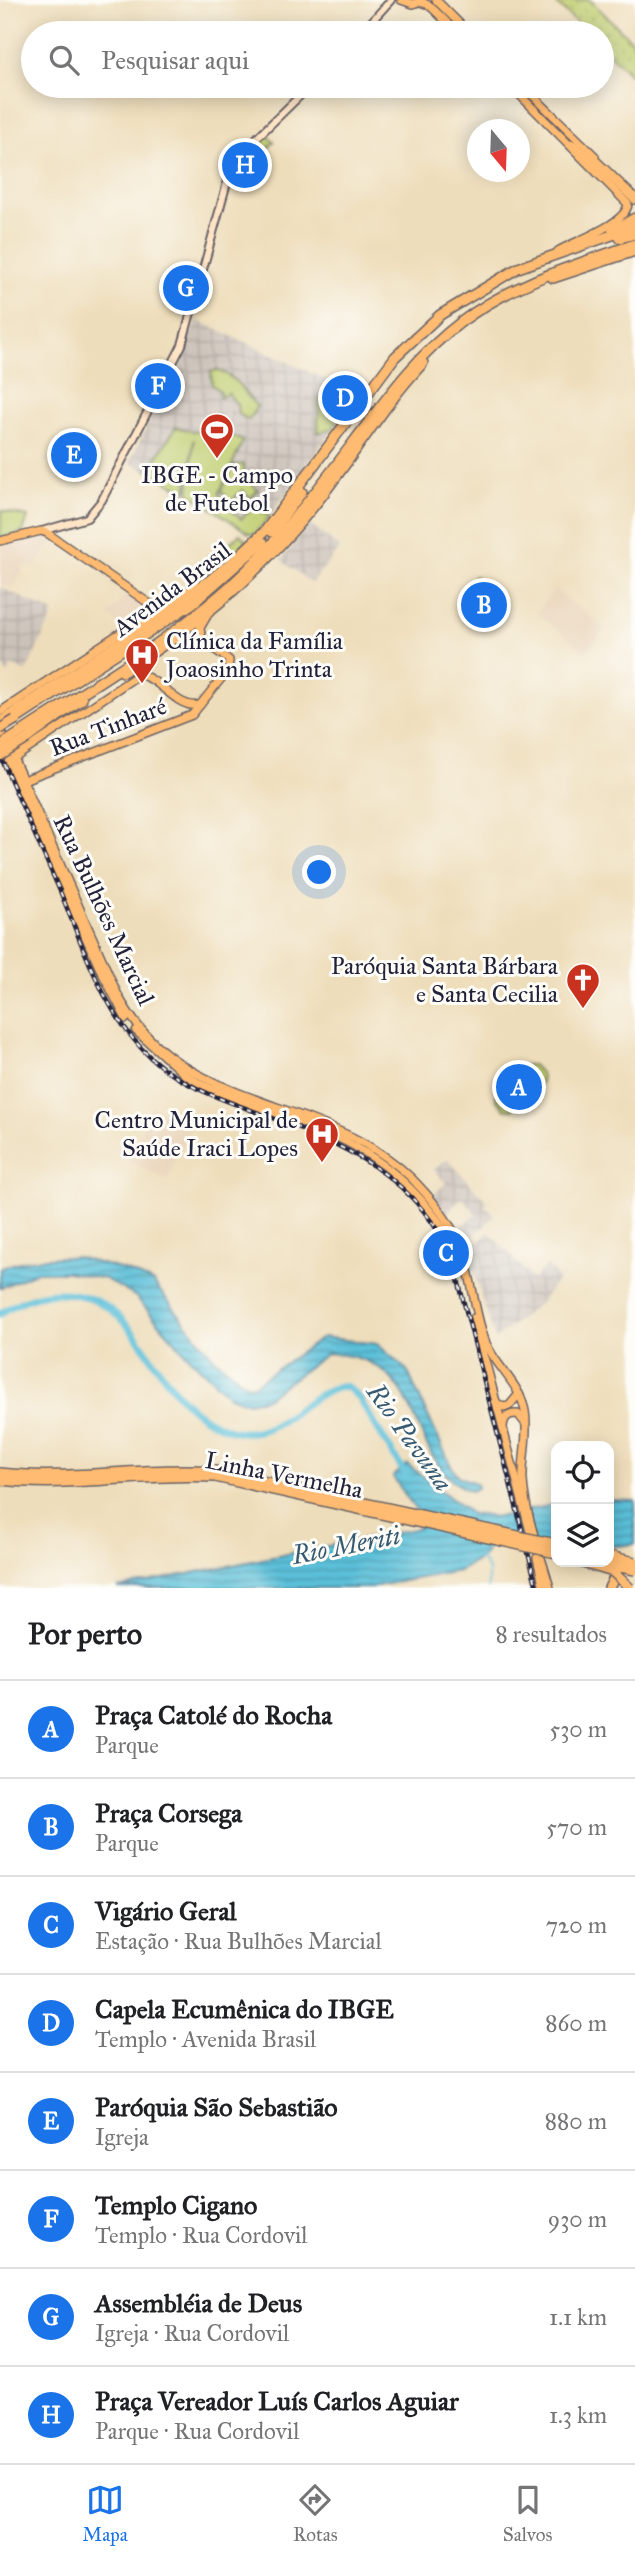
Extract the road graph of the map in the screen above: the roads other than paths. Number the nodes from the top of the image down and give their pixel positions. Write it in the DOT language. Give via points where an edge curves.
graph roads {
  1 [pos="436,0"];
  2 [pos="403,1"];
  3 [pos="422,1"];
  4 [pos="390,3"];
  5 [pos="373,21"];
  6 [pos="446,21"];
  7 [pos="457,21"];
  8 [pos="298,98"];
  9 [pos="523,98"];
  10 [pos="535,98"];
  11 [pos="572,145"];
  12 [pos="632,197"];
  13 [pos="635,218"];
  14 [pos="635,228"];
  15 [pos="635,234"];
  16 [pos="635,248"];
  17 [pos="567,250"];
  18 [pos="550,256"];
  19 [pos="451,306"];
  20 [pos="427,334"];
  21 [pos="439,348"];
  22 [pos="400,380"];
  23 [pos="62,526"];
  24 [pos="41,531"];
  25 [pos="0,541"];
  26 [pos="59,541"];
  27 [pos="213,579"];
  28 [pos="234,582"];
  29 [pos="196,592"];
  30 [pos="150,604"];
  31 [pos="207,616"];
  32 [pos="183,633"];
  33 [pos="140,639"];
  34 [pos="173,640"];
  35 [pos="202,640"];
  36 [pos="189,705"];
  37 [pos="201,705"];
  38 [pos="1,710"];
  39 [pos="192,715"];
  40 [pos="13,717"];
  41 [pos="0,722"];
  42 [pos="0,729"];
  43 [pos="25,735"];
  44 [pos="0,744"];
  45 [pos="7,759"];
  46 [pos="20,781"];
  47 [pos="477,1317"];
  48 [pos="519,1394"];
  49 [pos="494,1399"];
  50 [pos="526,1427"];
  51 [pos="503,1435"];
  52 [pos="0,1473"];
  53 [pos="215,1474"];
  54 [pos="12,1478"];
  55 [pos="0,1480"];
  56 [pos="526,1508"];
  57 [pos="551,1544"];
  58 [pos="551,1552"];
  59 [pos="538,1553"];
  60 [pos="614,1557"];
  61 [pos="635,1560"];
  62 [pos="614,1566"];
  63 [pos="596,1567"];
  64 [pos="635,1570"];
  65 [pos="544,1588"];
  66 [pos="550,1588"];
  67 [pos="609,1588"];
  68 [pos="630,1588"];
  1 -- 7 [label="main road"];
  2 -- 3 [label="main road"];
  2 -- 4 [label="main road"];
  3 -- 6 [label="main road"];
  4 -- 5 [label="main road"];
  8 -- 23 [label="main road" via="233,161 182,345 99,506 87,518"];
  9 -- 11 [label="main road"];
  10 -- 12 [label="main road"];
  11 -- 12 [label="highway" via="588,154"];
  12 -- 18 [label="main road, Avenida Brasil" via="617,220"];
  13 -- 17 [label="highway"];
  14 -- 17 [label="highway, Avenida Brasil"];
  15 -- 20 [label="highway, Avenida Brasil" via="523,271 471,300"];
  16 -- 21 [label="highway, Avenida Brasil" via="517,293"];
  16 -- 22 [label="highway, Avenida Brasil" via="532,281 484,306 436,342"];
  17 -- 18 [label="highway, Avenida Brasil"];
  18 -- 19 [label="highway, Avenida Brasil" via="504,274"];
  19 -- 20 [label="highway"];
  19 -- 27 [label="highway, Avenida Brasil" via="395,357 265,531"];
  20 -- 33 [label="highway, Avenida Brasil" via="379,385 270,534 213,588"];
  21 -- 22 [label="highway"];
  21 -- 31 [label="highway, Avenida Brasil" via="411,376 303,519"];
  22 -- 28 [label="highway, Avenida Brasil" via="305,506"];
  23 -- 24 [label="main road"];
  23 -- 26 [label="main road" via="57,532"];
  24 -- 25 [label="main road"];
  24 -- 26 [label="main road"];
  26 -- 30 [label="main road"];
  27 -- 29 [label="highway, Avenida Brasil"];
  27 -- 30 [label="main road" via="161,604"];
  28 -- 32 [label="highway"];
  28 -- 43 [label="highway, Avenida Brasil"];
  29 -- 33 [label="highway"];
  29 -- 40 [label="highway, Avenida Brasil"];
  30 -- 38 [label="main road" via="149,614"];
  31 -- 32 [label="highway, Avenida Brasil"];
  31 -- 35 [label="main road" via="200,628"];
  32 -- 34 [label="highway, Avenida Brasil"];
  33 -- 40 [label="highway, Avenida Brasil"];
  34 -- 35 [label="main road"];
  34 -- 43 [label="highway, Avenida Brasil"];
  35 -- 37 [label="main road, Rua Tinharé" via="229,663"];
  36 -- 37 [label="main road"];
  36 -- 39 [label="main road"];
  36 -- 45 [label="main road" via="138,675"];
  37 -- 39 [label="main road, Rua Tinharé"];
  39 -- 46 [label="main road, Rua Tinharé"];
  40 -- 41 [label="highway, Avenida Brasil"];
  40 -- 42 [label="highway, Avenida Brasil, bridge"];
  42 -- 45 [label="main road, Rua Bulhões Marcial"];
  43 -- 44 [label="highway, Avenida Brasil, bridge"];
  43 -- 45 [label="highway, Avenida Brasil, bridge"];
  44 -- 45 [label="main road, Rua Bulhões Marcial"];
  45 -- 46 [label="main road, Rua Bulhões Marcial"];
  46 -- 47 [label="main road, Rua Bulhões Marcial" via="111,993 141,1037 201,1084 335,1134 393,1171 431,1212 456,1249"];
  47 -- 48 [label="main road, Rua Bulhões Marcial" via="487,1344"];
  47 -- 49 [label="main road, Rua Bulhões Marcial"];
  48 -- 49 [label="main road" via="506,1407"];
  48 -- 50 [label="main road, Rua Bulhões Marcial"];
  49 -- 51 [label="main road, Rua Bulhões Marcial"];
  50 -- 51 [label="main road" via="521,1416 510,1415"];
  50 -- 56 [label="main road, Rua Bulhões Marcial"];
  51 -- 56 [label="main road, Rua Bulhões Marcial"];
  52 -- 54 [label="highway, Linha Vermelha"];
  53 -- 54 [label="highway, Linha Vermelha" via="153,1468"];
  53 -- 57 [label="highway, Linha Vermelha, bridge"];
  53 -- 58 [label="highway, Linha Vermelha, bridge"];
  54 -- 55 [label="highway, Linha Vermelha"];
  56 -- 59 [label="main road, bridge"];
  59 -- 65 [label="main road"];
  59 -- 66 [label="main road"];
  60 -- 61 [label="highway, bridge"];
  61 -- 67 [label="highway" via="622,1564"];
  62 -- 64 [label="highway, bridge"];
  63 -- 68 [label="highway, bridge" via="613,1572"];
}
